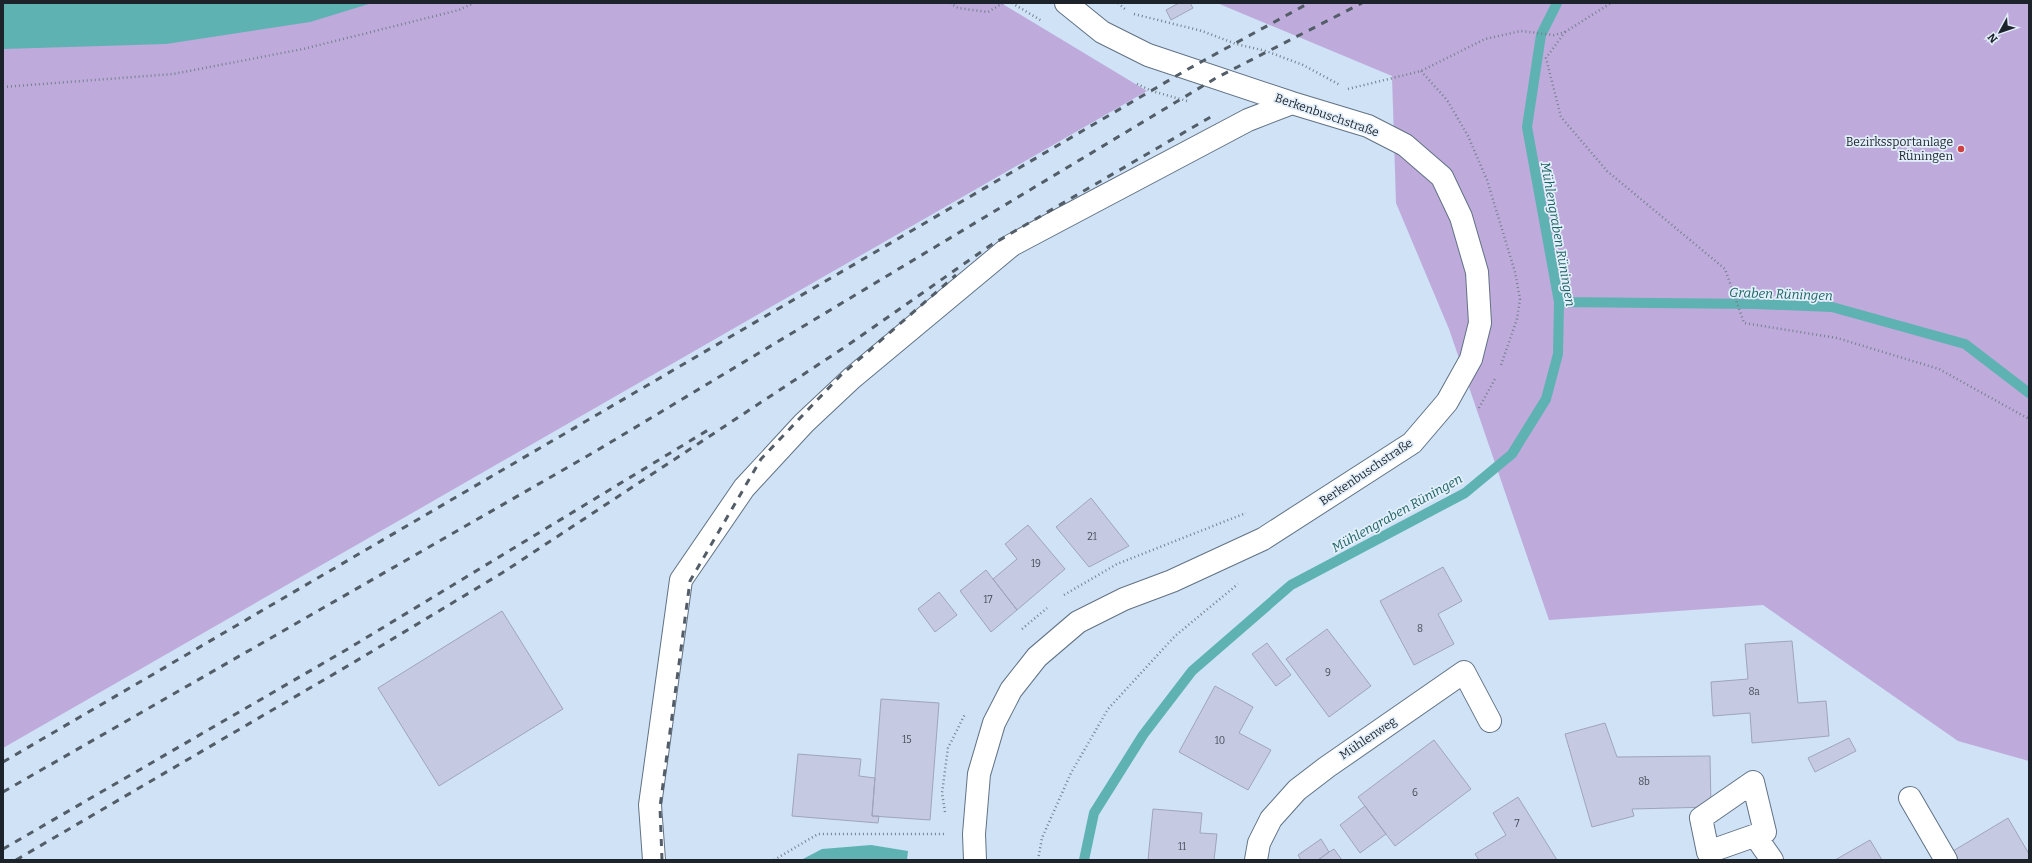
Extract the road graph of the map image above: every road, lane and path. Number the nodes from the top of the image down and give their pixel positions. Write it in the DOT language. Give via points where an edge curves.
graph roads {
  1 [pos="474,3"];
  2 [pos="950,3"];
  3 [pos="1002,3"];
  4 [pos="1066,3"];
  5 [pos="1118,3"];
  6 [pos="1611,3"];
  7 [pos="1564,32"];
  8 [pos="3,87"];
  9 [pos="1292,103"];
  10 [pos="2029,419"];
  11 [pos="1250,511"];
  12 [pos="1063,596"];
  13 [pos="1052,604"];
  14 [pos="1018,633"];
  15 [pos="967,708"];
  16 [pos="1490,721"];
  17 [pos="1910,798"];
  18 [pos="945,814"];
  19 [pos="947,828"];
  20 [pos="1756,836"];
  21 [pos="654,860"];
  22 [pos="774,860"];
  23 [pos="975,860"];
  24 [pos="1256,860"];
  25 [pos="1772,860"];
  26 [pos="1946,860"];
  1 -- 8 [label="path" via="459,10 304,49 173,74"];
  2 -- 3 [label="path" via="958,8 988,12"];
  4 -- 9 [label="street, Berkenbuschstraße" via="1102,32 1148,55"];
  5 -- 7 [label="path" via="1130,13 1202,31 1236,44 1266,51 1303,65 1347,89 1421,71 1485,39 1521,31 1554,35"];
  6 -- 7 [label="path"];
  7 -- 10 [label="path" via="1546,58 1561,117 1607,171 1725,269 1744,323 1837,338 1939,369"];
  9 -- 21 [label="street" via="1248,120 1012,245 852,378 804,423 744,488 681,580 650,804"];
  9 -- 23 [label="street, Berkenbuschstraße" via="1368,126 1405,145 1442,177 1461,217 1477,272 1480,323 1471,359 1447,402 1412,443 1263,539 1172,581 1124,599 1078,622 1037,657 1011,690 994,723 979,774 974,834"];
  11 -- 12 [label="path" via="1117,564"];
  13 -- 14 [label="path"];
  15 -- 18 [label="path" via="948,748 942,792"];
  16 -- 24 [label="street, Mühlenweg" via="1464,672 1297,790 1271,819 1259,843"];
  17 -- 26 [label="street"];
  19 -- 22 [label="path" via="948,834 818,834"];
  20 -- 25 [label="street"];
}
